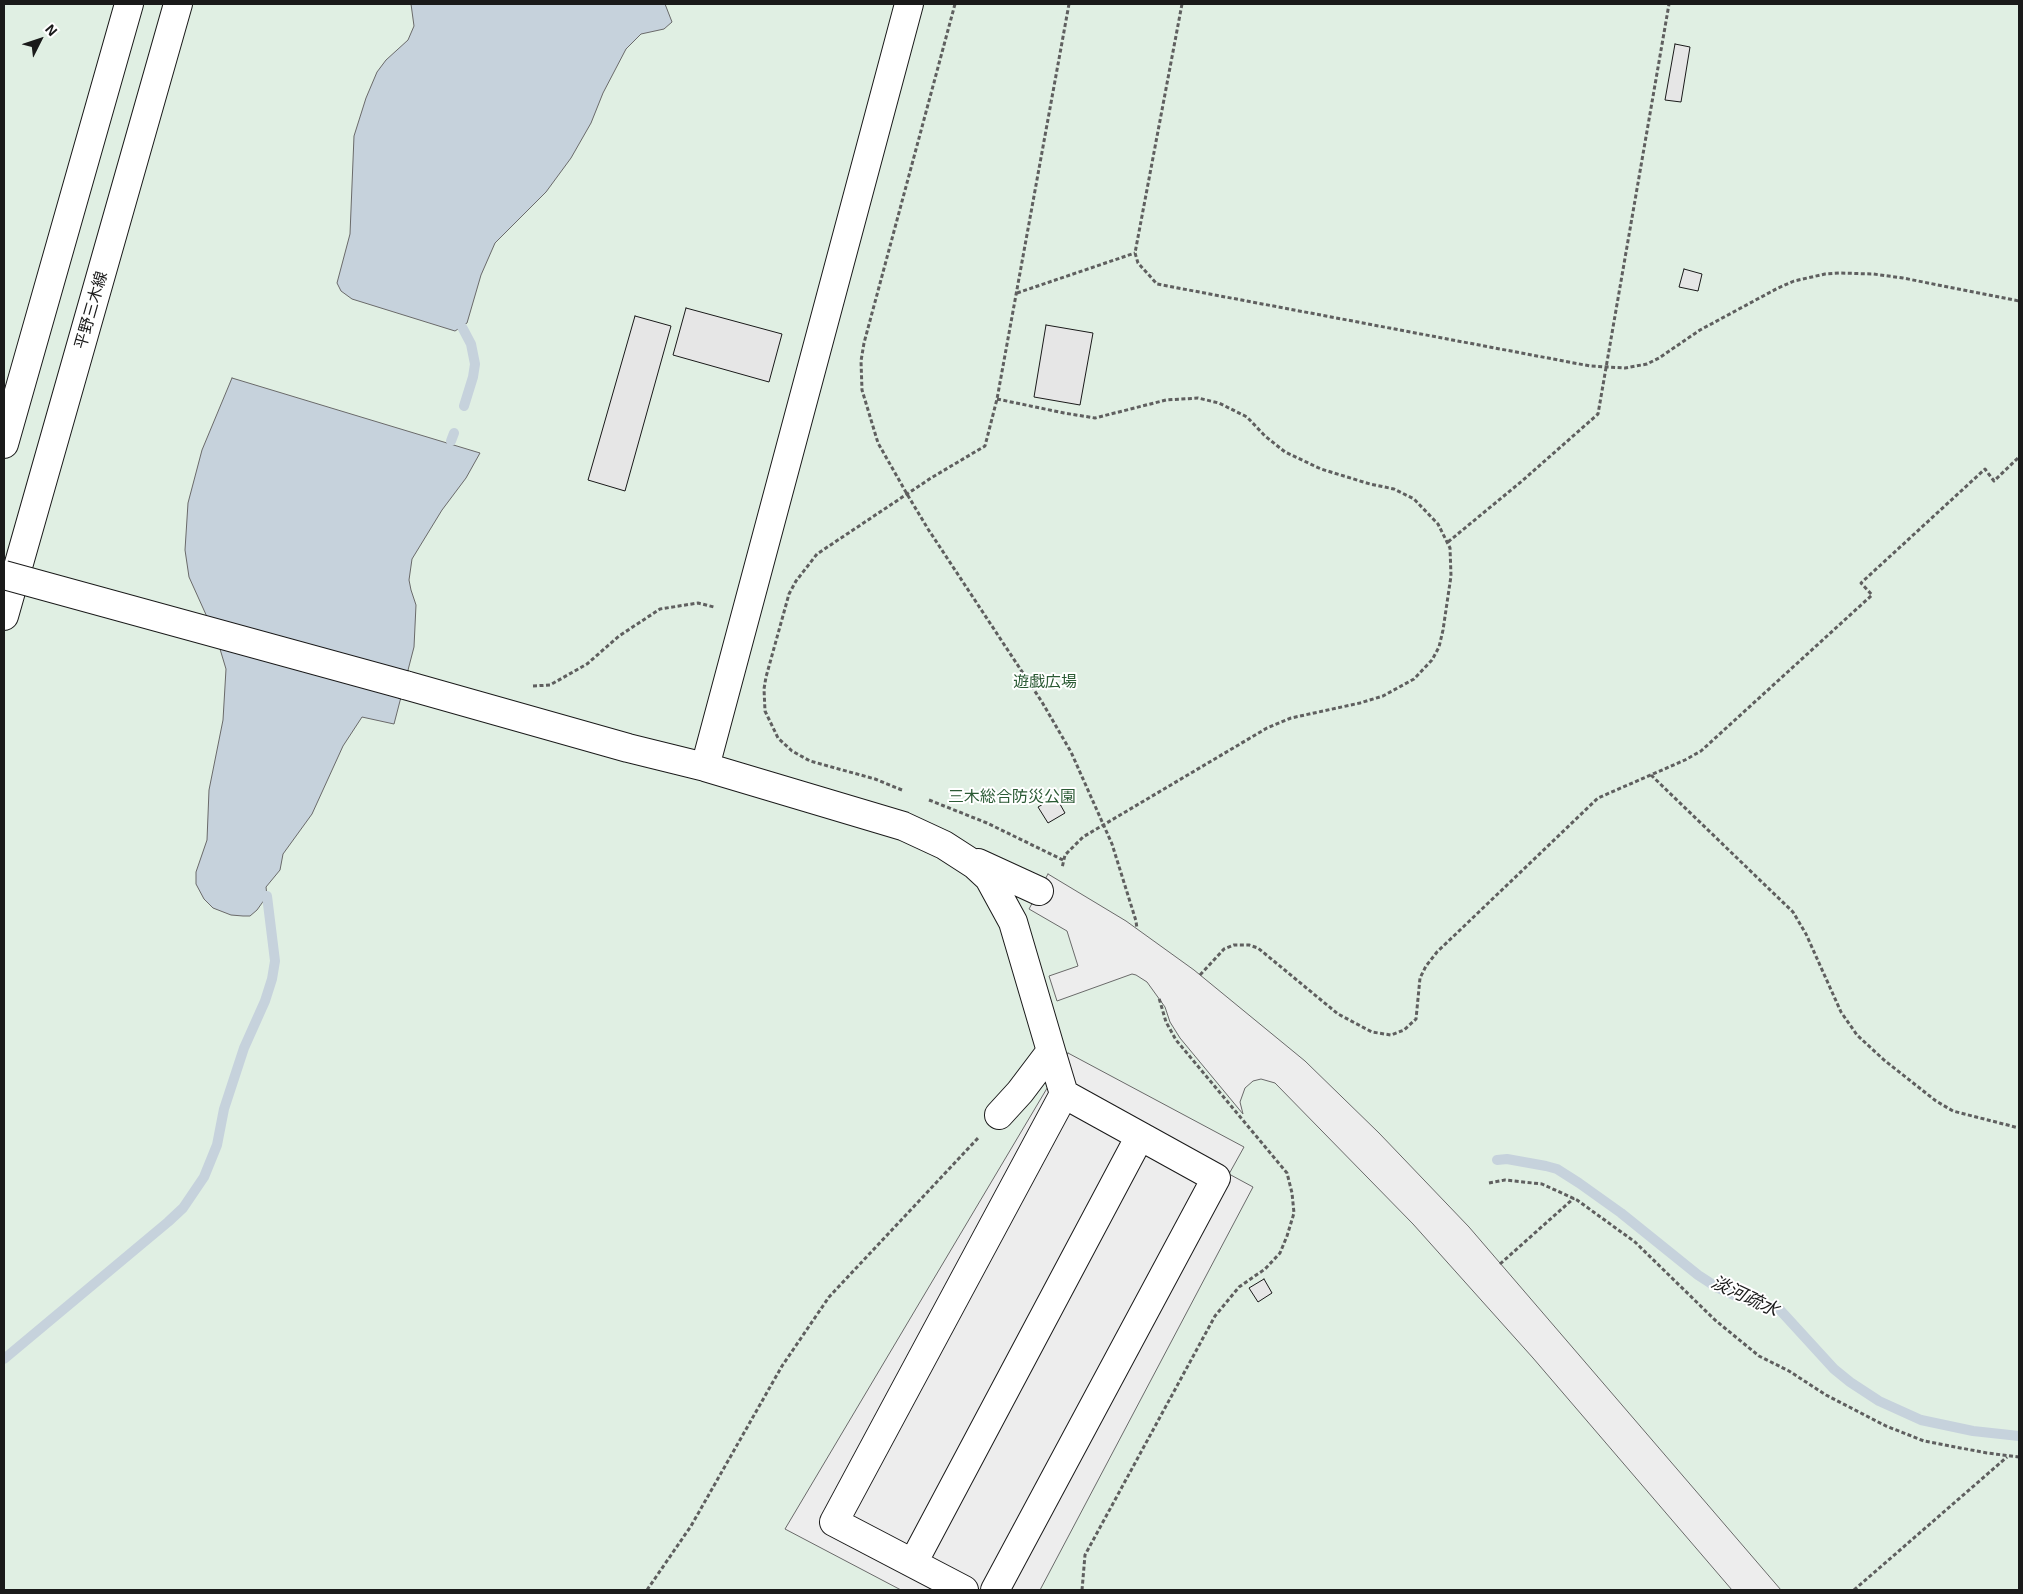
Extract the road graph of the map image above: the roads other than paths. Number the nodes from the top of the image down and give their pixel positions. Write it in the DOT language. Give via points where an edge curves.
graph roads {
  1 [pos="129,4"];
  2 [pos="178,4"];
  3 [pos="909,4"];
  4 [pos="4,444"];
  5 [pos="4,575"];
  6 [pos="4,616"];
  7 [pos="705,767"];
  8 [pos="958,854"];
  9 [pos="1039,891"];
  10 [pos="1051,1051"];
  11 [pos="1064,1094"];
  12 [pos="999,1115"];
  13 [pos="1140,1136"];
  14 [pos="913,1563"];
  15 [pos="964,1590"];
  16 [pos="995,1590"];
  1 -- 4 [label="main road"];
  2 -- 6 [label="main road, 平野三木線"];
  3 -- 7 [label="main road"];
  5 -- 7 [label="main road, bridge"];
  7 -- 8 [label="main road" via="903,826"];
  8 -- 9 [label="main road"];
  8 -- 10 [label="main road" via="989,878 1009,913"];
  10 -- 11 [label="main road"];
  10 -- 12 [label="main road"];
  11 -- 13 [label="main road"];
  11 -- 14 [label="main road" via="834,1522"];
  13 -- 14 [label="main road"];
  13 -- 16 [label="main road" via="1216,1178"];
  14 -- 15 [label="main road"];
}
